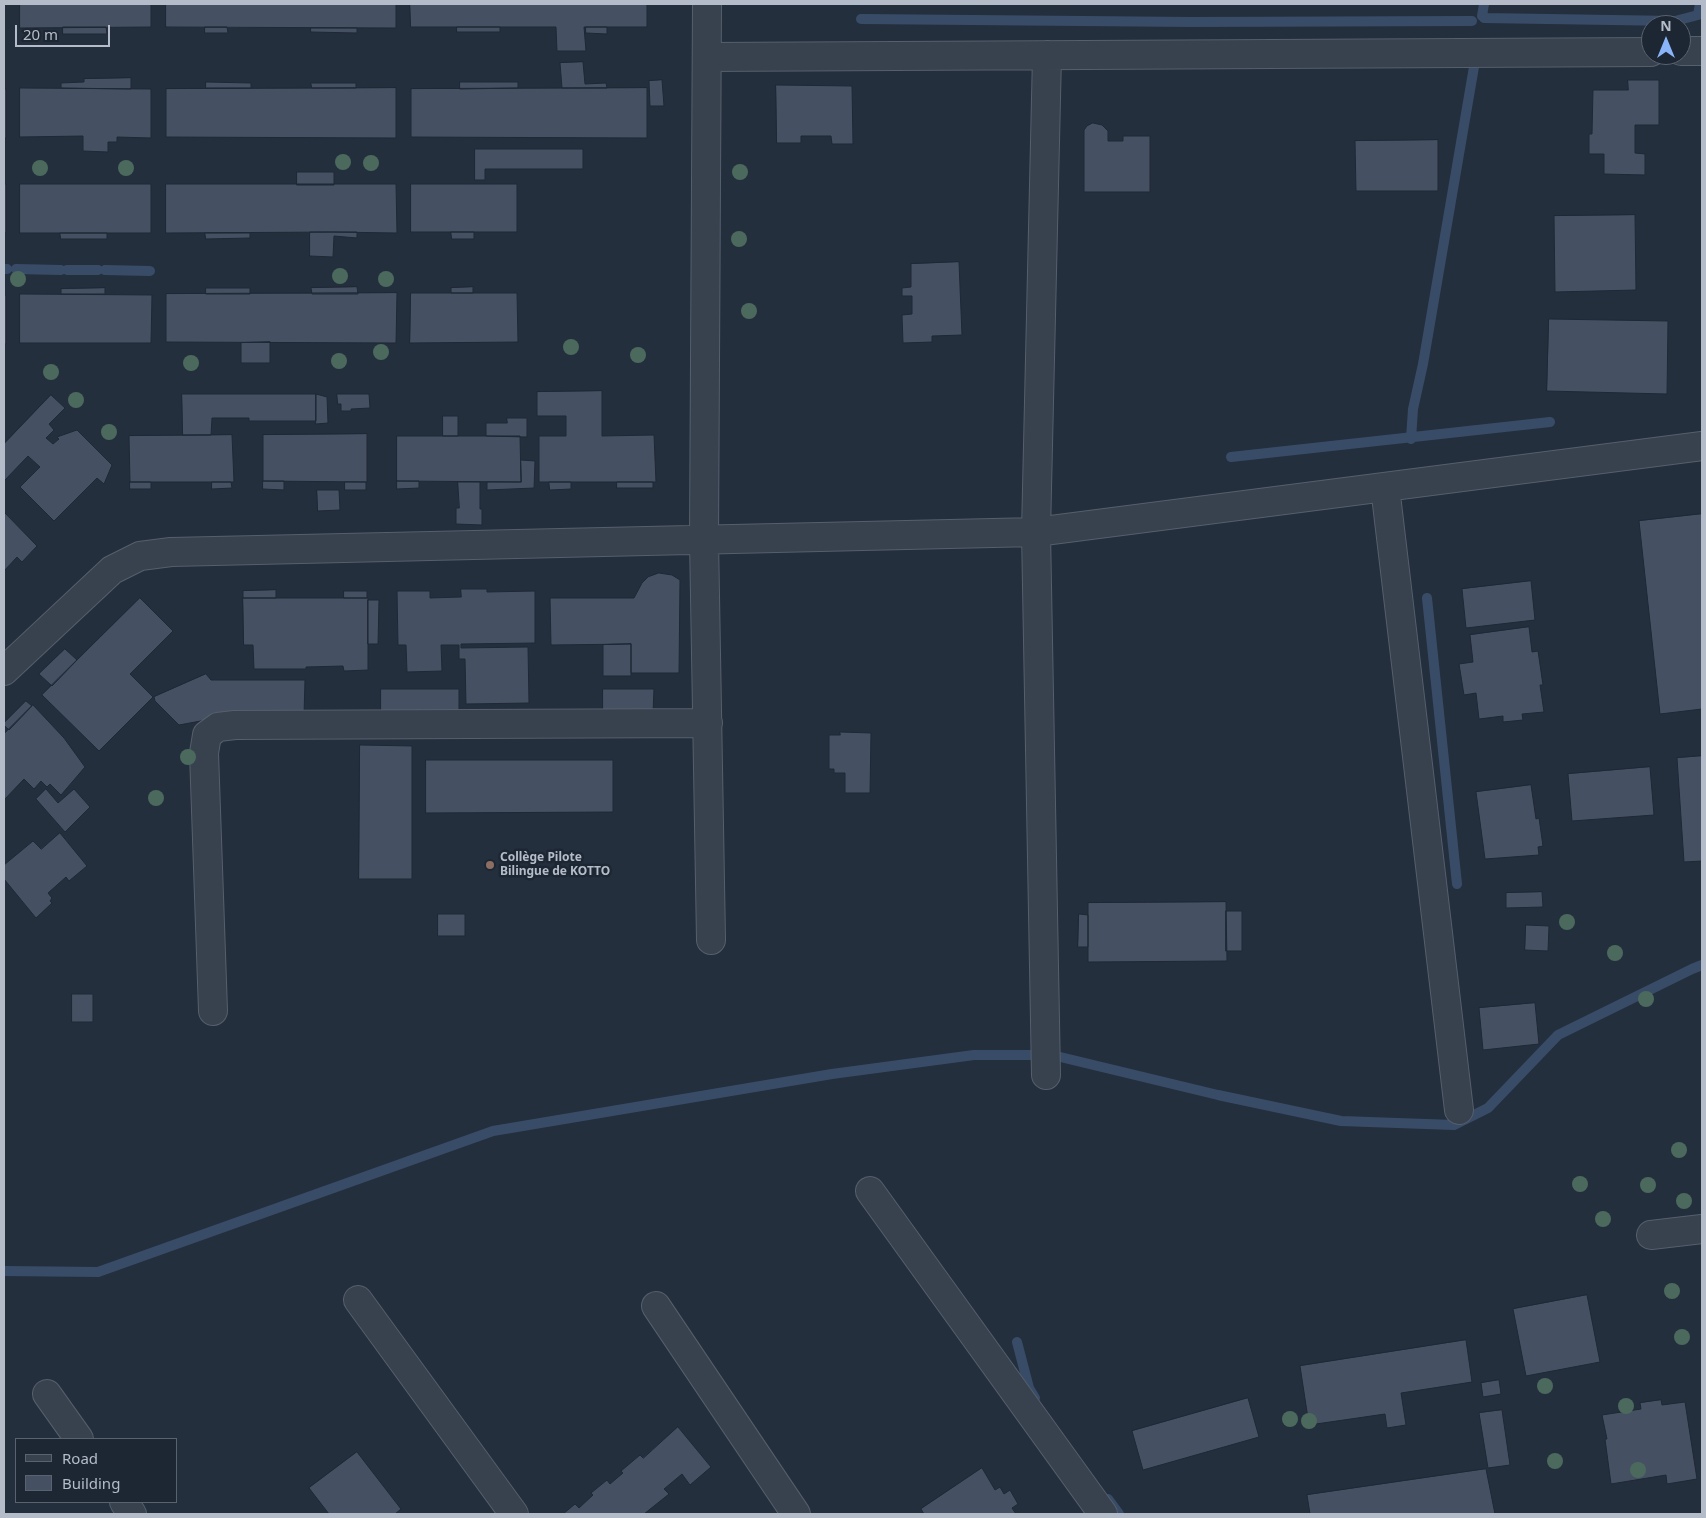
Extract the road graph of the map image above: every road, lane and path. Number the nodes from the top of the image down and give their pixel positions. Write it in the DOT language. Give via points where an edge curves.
graph roads {
  1 [pos="707,4"];
  2 [pos="1641,52"];
  3 [pos="1047,55"];
  4 [pos="707,57"];
  5 [pos="1702,446"];
  6 [pos="1385,487"];
  7 [pos="1036,532"];
  8 [pos="704,539"];
  9 [pos="4,671"];
  10 [pos="708,723"];
  11 [pos="711,940"];
  12 [pos="213,1011"];
  13 [pos="1046,1075"];
  14 [pos="1459,1110"];
  15 [pos="870,1191"];
  16 [pos="1702,1229"];
  17 [pos="1651,1235"];
  18 [pos="358,1300"];
  19 [pos="656,1306"];
  20 [pos="47,1394"];
  21 [pos="78,1438"];
  22 [pos="125,1503"];
  23 [pos="132,1514"];
  24 [pos="514,1514"];
  25 [pos="796,1514"];
  26 [pos="1103,1514"];
  1 -- 4 [label="street"];
  2 -- 3 [label="street"];
  3 -- 4 [label="street"];
  3 -- 7 [label="street"];
  4 -- 8 [label="street"];
  5 -- 6 [label="street"];
  6 -- 7 [label="street"];
  6 -- 14 [label="street"];
  7 -- 8 [label="street"];
  7 -- 13 [label="street"];
  8 -- 9 [label="street" via="171,552 140,556 112,570"];
  8 -- 10 [label="street"];
  10 -- 11 [label="street"];
  10 -- 12 [label="street" via="218,727 207,735 204,753"];
  15 -- 26 [label="street"];
  16 -- 17 [label="street"];
  18 -- 24 [label="street"];
  19 -- 25 [label="street"];
  20 -- 21 [label="street"];
  22 -- 23 [label="street"];
}
